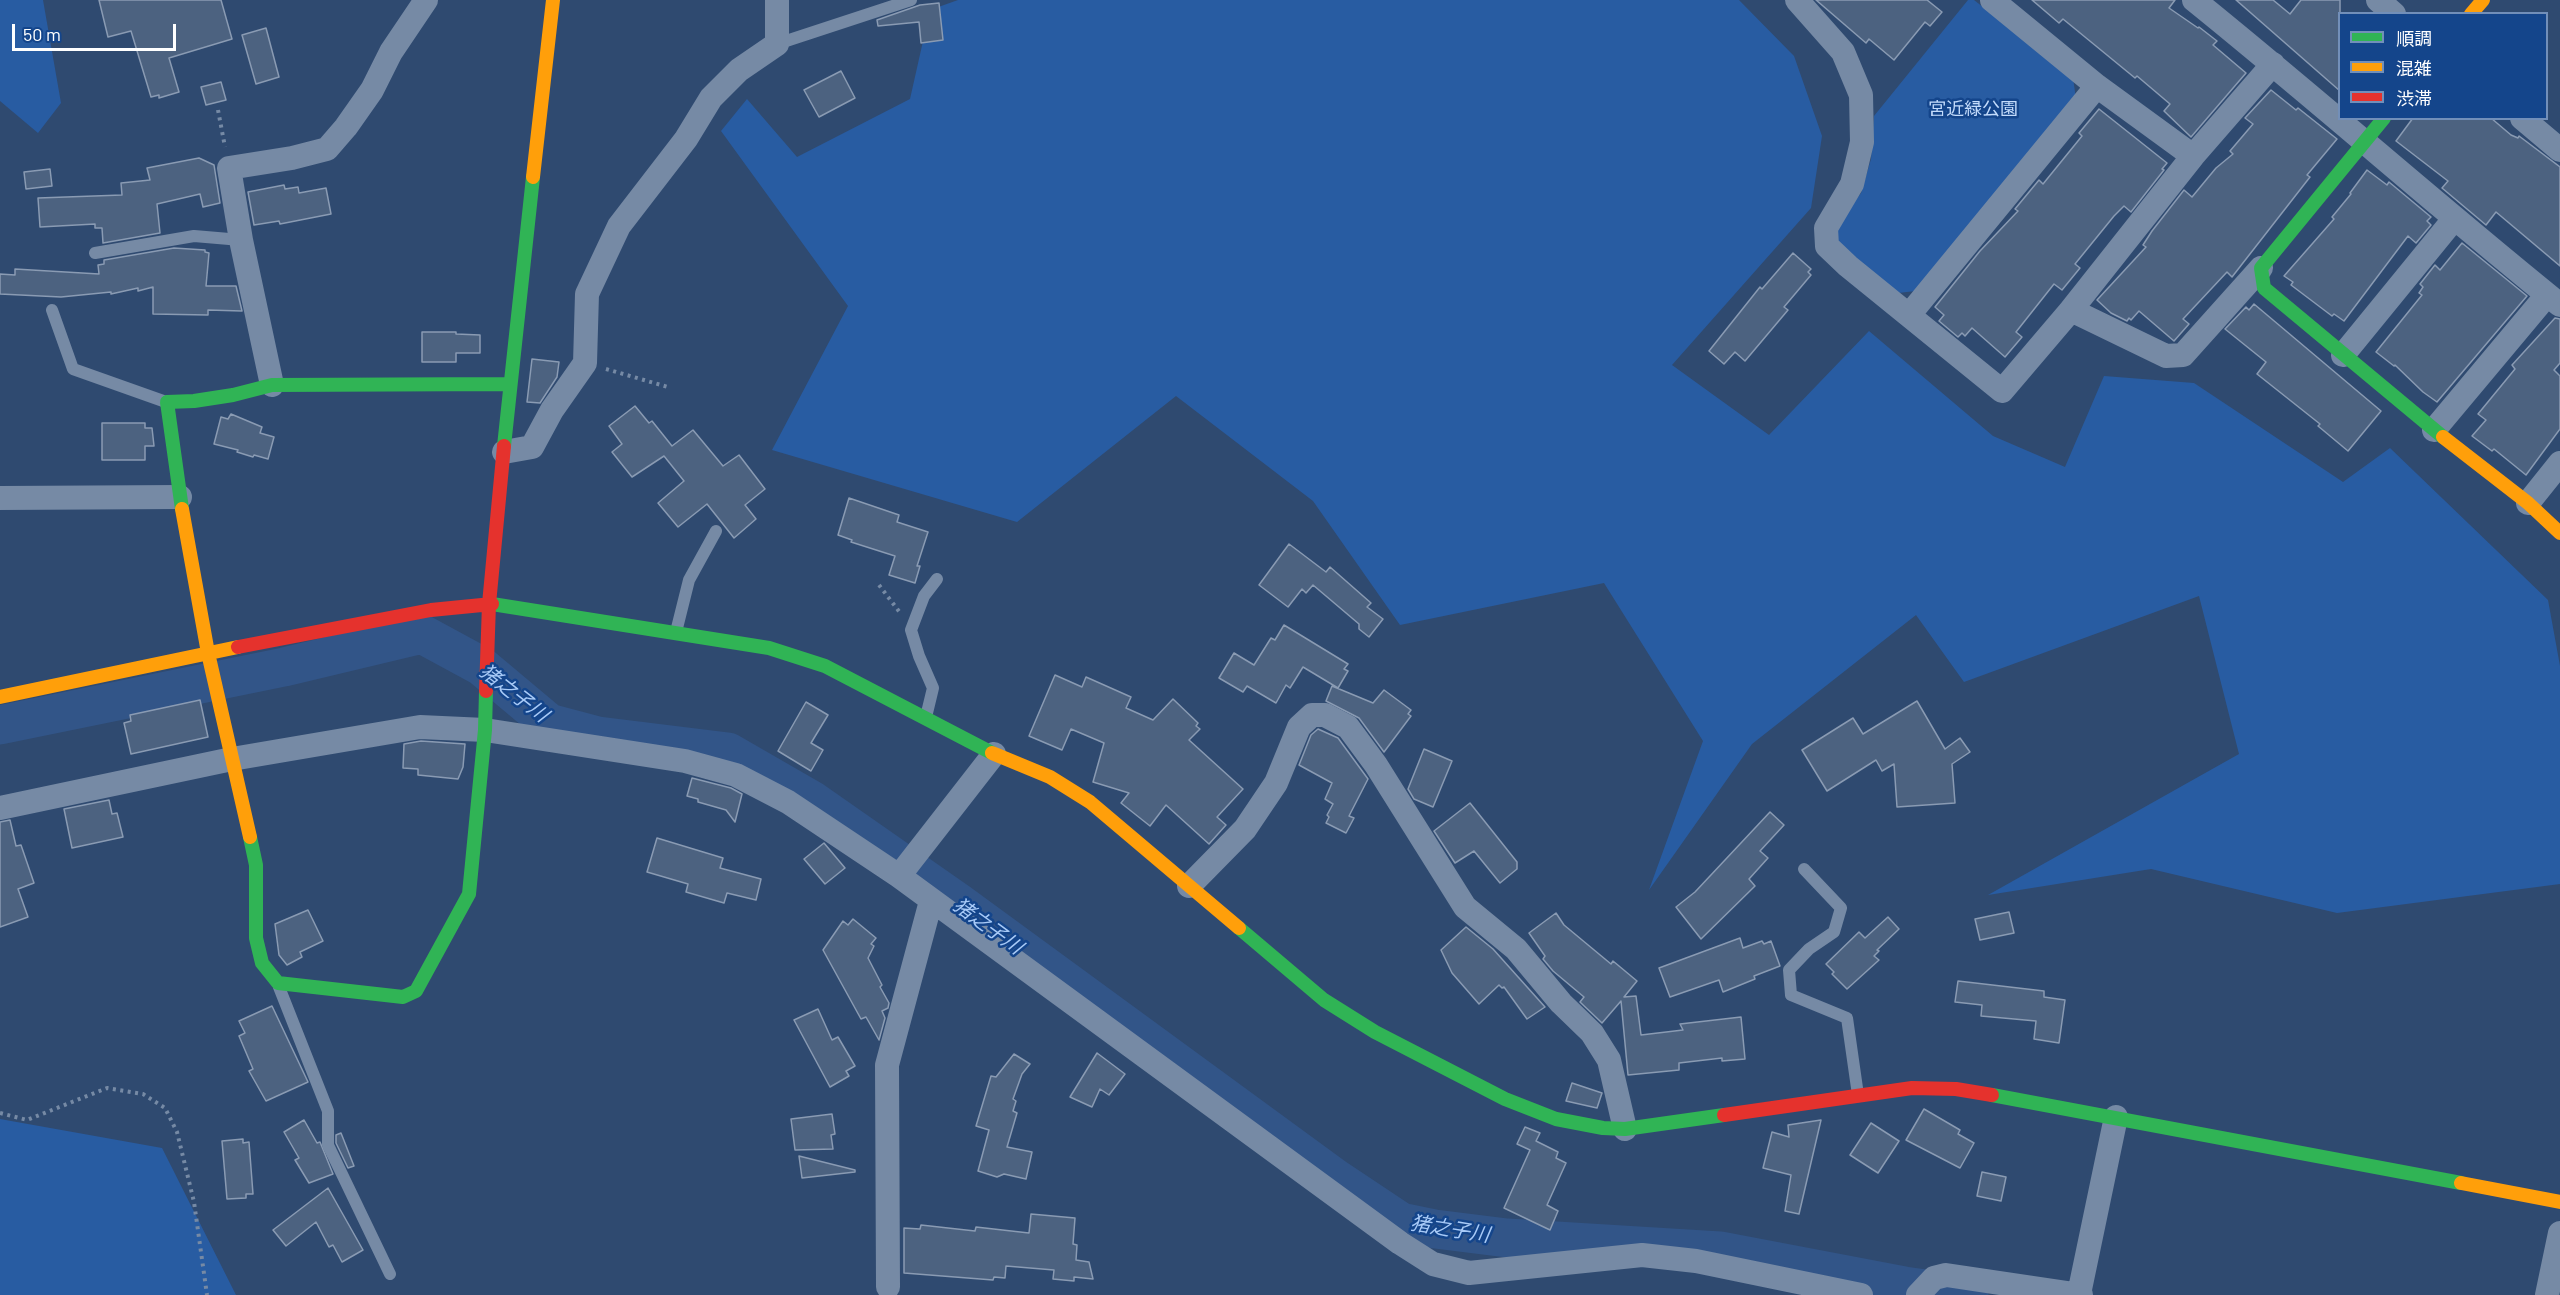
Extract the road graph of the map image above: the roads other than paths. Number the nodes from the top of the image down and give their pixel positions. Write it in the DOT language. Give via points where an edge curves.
graph roads {
  1 [pos="426,0"];
  2 [pos="553,0"];
  3 [pos="777,0"];
  4 [pos="911,0"];
  5 [pos="1797,0"];
  6 [pos="1992,0"];
  7 [pos="2194,0"];
  8 [pos="2378,0"];
  9 [pos="2483,0"];
  10 [pos="2392,12"];
  11 [pos="2473,12"];
  12 [pos="777,44"];
  13 [pos="2273,64"];
  14 [pos="2097,86"];
  15 [pos="2338,119"];
  16 [pos="2339,120"];
  17 [pos="2382,120"];
  18 [pos="2524,120"];
  19 [pos="2365,142"];
  20 [pos="2560,150"];
  21 [pos="2193,156"];
  22 [pos="2454,219"];
  23 [pos="241,240"];
  24 [pos="95,253"];
  25 [pos="2261,268"];
  26 [pos="2554,300"];
  27 [pos="52,310"];
  28 [pos="2071,310"];
  29 [pos="1909,315"];
  30 [pos="2343,355"];
  31 [pos="510,384"];
  32 [pos="272,385"];
  33 [pos="167,402"];
  34 [pos="2434,430"];
  35 [pos="504,452"];
  36 [pos="2560,463"];
  37 [pos="180,497"];
  38 [pos="0,498"];
  39 [pos="2528,503"];
  40 [pos="716,531"];
  41 [pos="2560,533"];
  42 [pos="937,579"];
  43 [pos="489,604"];
  44 [pos="676,633"];
  45 [pos="208,653"];
  46 [pos="0,697"];
  47 [pos="926,718"];
  48 [pos="485,730"];
  49 [pos="994,754"];
  50 [pos="232,759"];
  51 [pos="0,808"];
  52 [pos="1804,869"];
  53 [pos="902,873"];
  54 [pos="1189,886"];
  55 [pos="931,901"];
  56 [pos="278,983"];
  57 [pos="1858,1096"];
  58 [pos="2116,1117"];
  59 [pos="1625,1129"];
  60 [pos="2560,1202"];
  61 [pos="2560,1233"];
  62 [pos="390,1274"];
  63 [pos="1926,1286"];
  64 [pos="891,1291"];
  65 [pos="2080,1294"];
  66 [pos="1861,1295"];
  67 [pos="2547,1295"];
  1 -- 23 [label="street" via="391,52 372,90 327,148 229,168"];
  2 -- 31 [label="street"];
  3 -- 12 [label="street"];
  4 -- 12 [label="lane"];
  5 -- 29 [label="street" via="1843,52 1861,95 1862,142 1852,184 1826,228 1827,246"];
  6 -- 14 [label="street"];
  7 -- 13 [label="street"];
  8 -- 10 [label="street"];
  9 -- 11 [label="street"];
  12 -- 35 [label="street" via="740,70 711,98 686,139 619,226 587,294 585,363 532,447"];
  13 -- 15 [label="street"];
  13 -- 21 [label="street"];
  14 -- 21 [label="street"];
  14 -- 29 [label="street"];
  16 -- 19 [label="street"];
  17 -- 19 [label="street"];
  18 -- 20 [label="street"];
  19 -- 22 [label="street"];
  19 -- 25 [label="street"];
  21 -- 28 [label="street"];
  22 -- 26 [label="street"];
  22 -- 30 [label="street"];
  23 -- 24 [label="lane" via="194,236"];
  23 -- 32 [label="street"];
  25 -- 28 [label="street" via="2183,355 2166,356"];
  25 -- 30 [label="street" via="2264,288"];
  26 -- 34 [label="street"];
  27 -- 33 [label="lane" via="73,369"];
  28 -- 29 [label="street" via="2002,392"];
  30 -- 34 [label="street"];
  31 -- 32 [label="street"];
  31 -- 35 [label="street"];
  32 -- 33 [label="street" via="223,396"];
  33 -- 37 [label="street"];
  34 -- 39 [label="street"];
  35 -- 43 [label="street"];
  36 -- 39 [label="street"];
  37 -- 38 [label="street"];
  37 -- 45 [label="street"];
  39 -- 41 [label="street"];
  40 -- 44 [label="lane" via="689,580"];
  42 -- 47 [label="lane" via="924,596 911,630 933,688"];
  43 -- 44 [label="street"];
  43 -- 45 [label="street" via="431,610"];
  43 -- 48 [label="street"];
  44 -- 47 [label="street" via="769,648 825,666"];
  45 -- 46 [label="street"];
  45 -- 50 [label="street"];
  47 -- 49 [label="street"];
  48 -- 50 [label="street" via="420,727"];
  48 -- 53 [label="street" via="685,761 736,775 788,802"];
  48 -- 56 [label="street" via="469,894 416,991 404,997"];
  49 -- 53 [label="street"];
  49 -- 54 [label="street" via="1050,777 1090,802"];
  50 -- 51 [label="street"];
  50 -- 56 [label="street" via="256,865 256,938 262,963"];
  52 -- 57 [label="lane" via="1841,908 1834,932 1809,949 1789,970 1791,994 1847,1018"];
  53 -- 55 [label="street"];
  54 -- 59 [label="street" via="1324,1000 1375,1032 1505,1099 1556,1119"];
  54 -- 59 [label="street" via="1245,829 1276,783 1299,727 1312,715 1325,715 1348,727 1465,907 1516,949 1592,1033 1609,1060"];
  55 -- 64 [label="street" via="887,1065"];
  55 -- 66 [label="street" via="1433,1264 1469,1272 1642,1256 1696,1261"];
  56 -- 62 [label="lane" via="328,1111 328,1145"];
  57 -- 58 [label="street" via="1912,1088 1956,1089"];
  57 -- 59 [label="street"];
  58 -- 60 [label="street"];
  58 -- 65 [label="street"];
  61 -- 67 [label="street"];
  63 -- 65 [label="street" via="1946,1275"];
}
